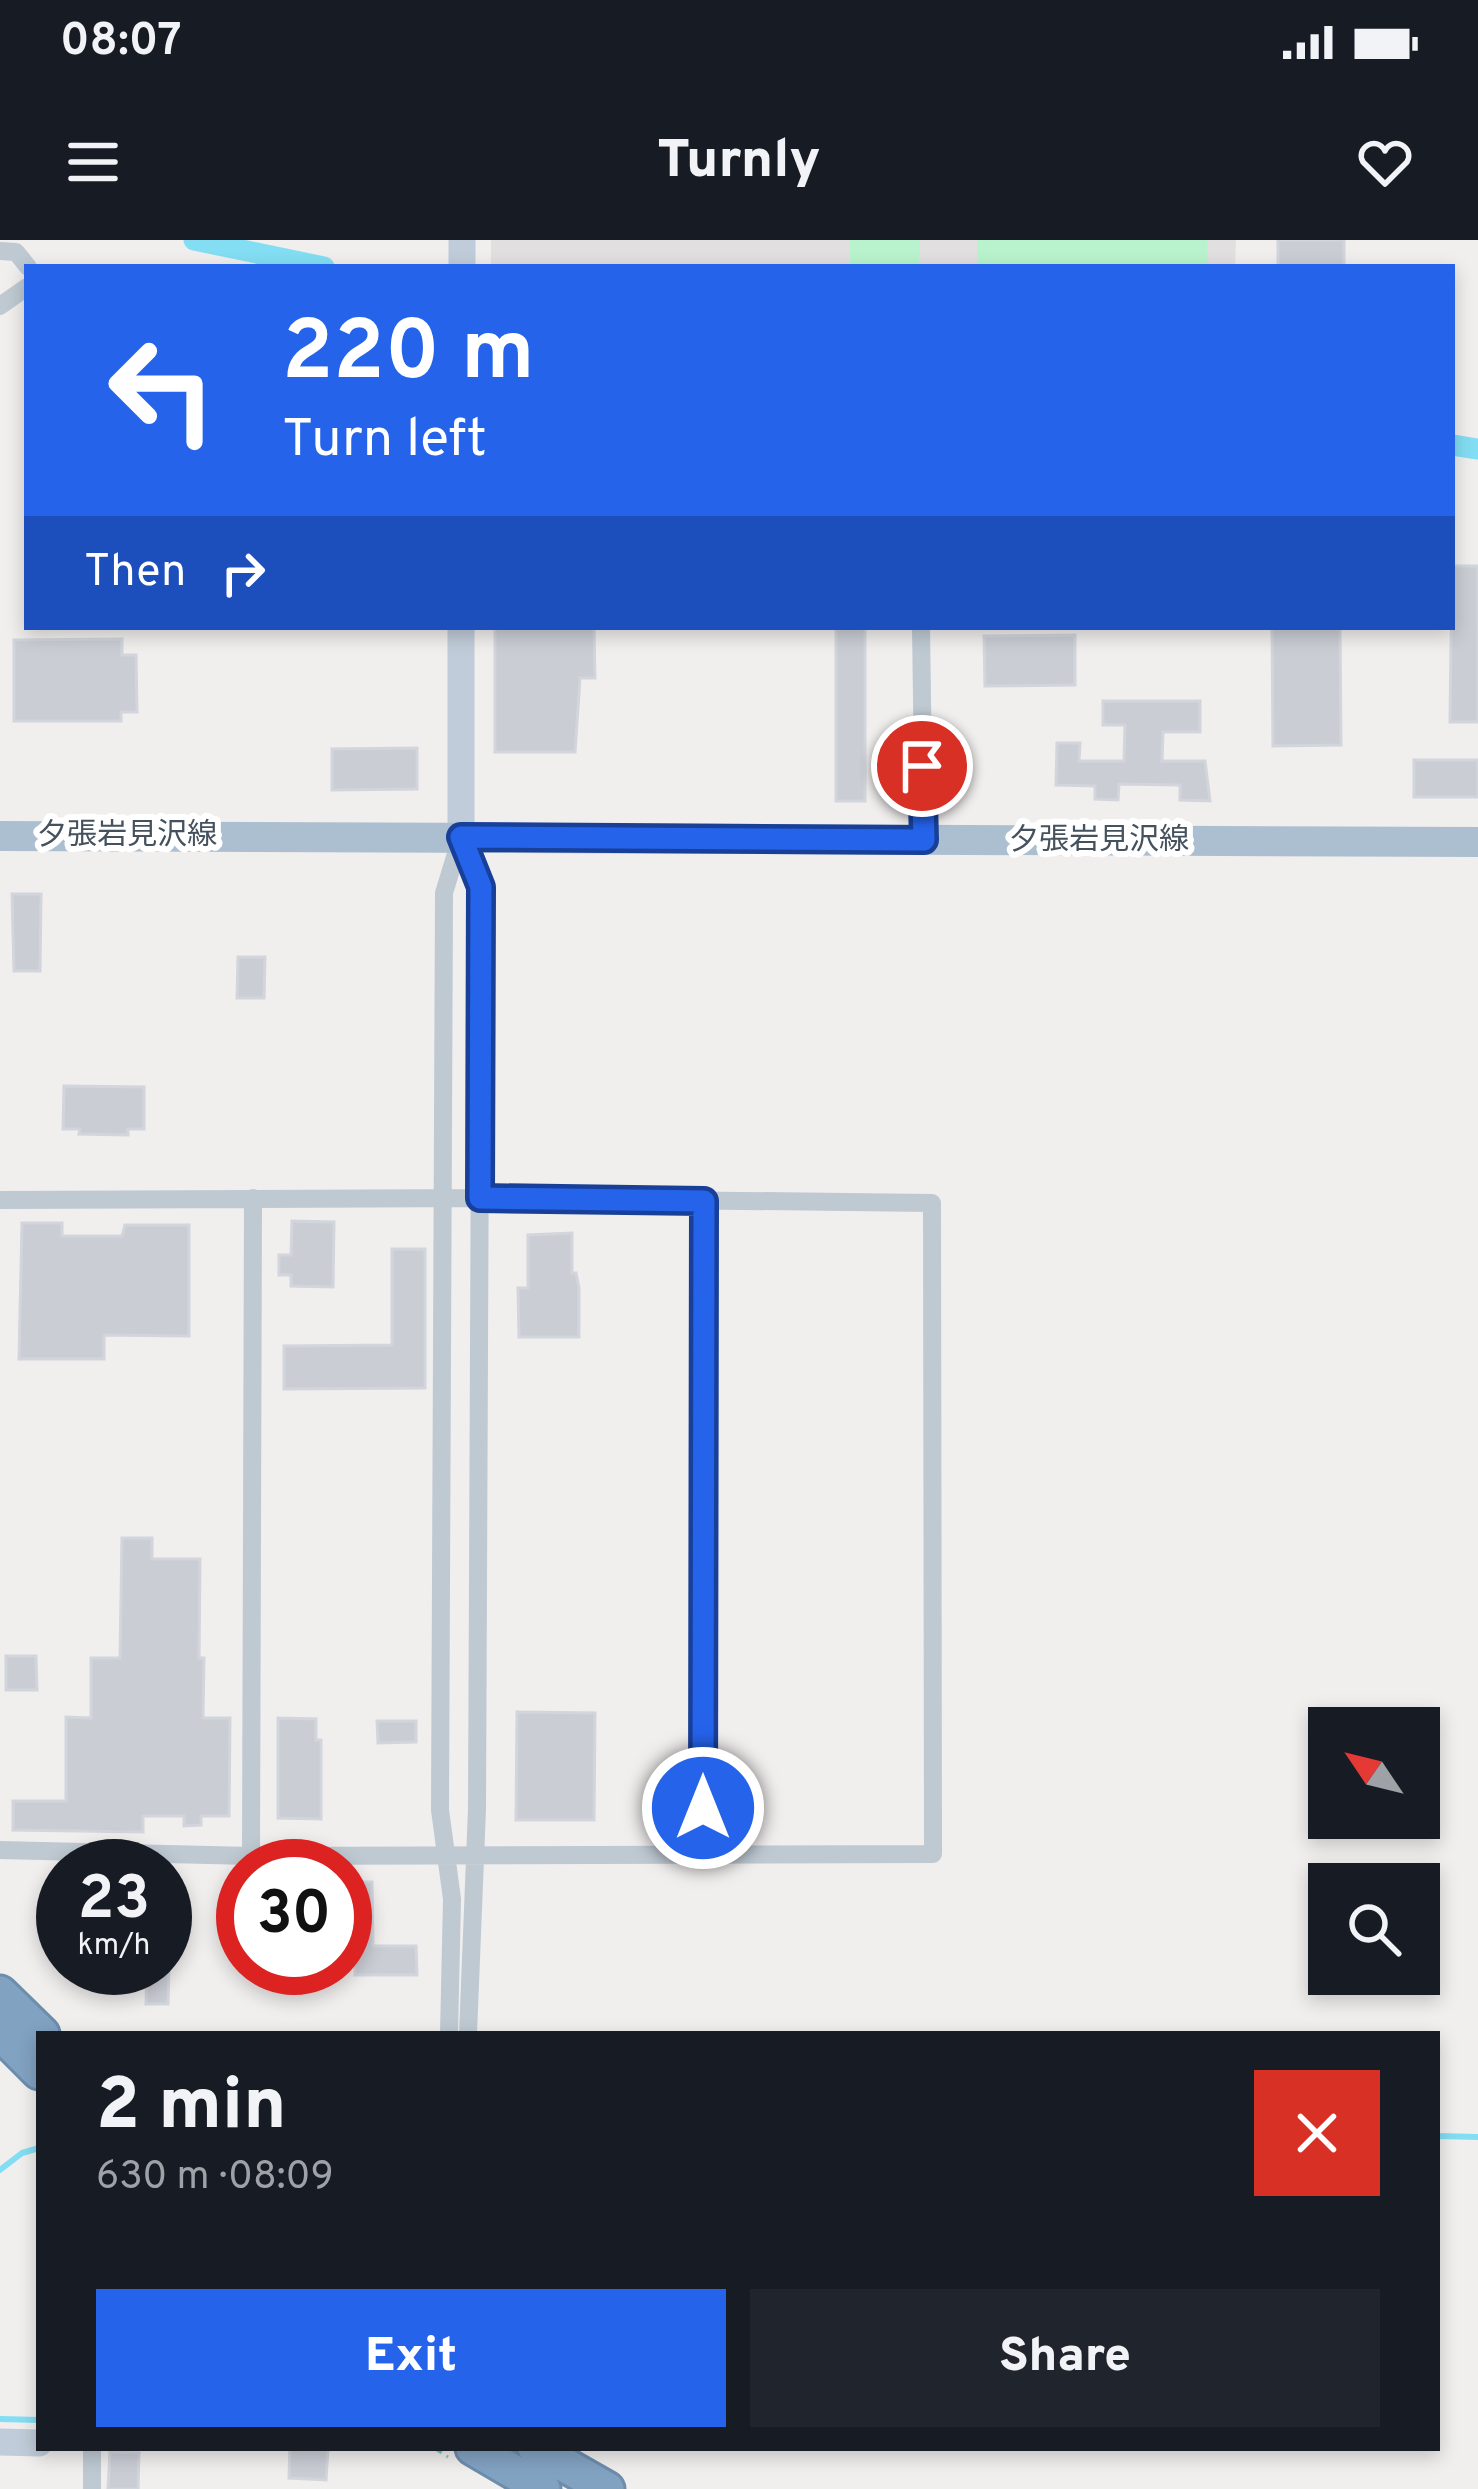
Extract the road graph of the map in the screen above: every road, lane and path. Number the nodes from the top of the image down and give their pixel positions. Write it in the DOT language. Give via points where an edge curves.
graph roads {
  1 [pos="0,251"];
  2 [pos="26,264"];
  3 [pos="461,630"];
  4 [pos="921,630"];
  5 [pos="0,836"];
  6 [pos="461,837"];
  7 [pos="924,840"];
  8 [pos="1478,842"];
  9 [pos="253,1198"];
  10 [pos="480,1198"];
  11 [pos="442,1199"];
  12 [pos="0,1200"];
  13 [pos="704,1201"];
  14 [pos="250,1839"];
  15 [pos="0,1850"];
  16 [pos="703,1854"];
  17 [pos="216,1855"];
  18 [pos="473,1855"];
  19 [pos="372,1856"];
  20 [pos="448,1856"];
  21 [pos="0,1993"];
  22 [pos="39,2031"];
  23 [pos="448,2031"];
  24 [pos="468,2031"];
  25 [pos="0,2033"];
  26 [pos="36,2069"];
  27 [pos="0,2442"];
  28 [pos="36,2443"];
  29 [pos="92,2451"];
  30 [pos="478,2451"];
  31 [pos="538,2451"];
  32 [pos="566,2479"];
  33 [pos="92,2489"];
  34 [pos="543,2489"];
  35 [pos="607,2489"];
  1 -- 2 [label="street" via="16,251"];
  3 -- 6 [label="street"];
  4 -- 7 [label="street"];
  5 -- 6 [label="main road, 夕張岩見沢線"];
  6 -- 7 [label="main road, 夕張岩見沢線"];
  6 -- 10 [label="street" via="481,887"];
  6 -- 11 [label="street" via="444,893"];
  7 -- 8 [label="main road, 夕張岩見沢線"];
  9 -- 11 [label="street"];
  9 -- 12 [label="street"];
  9 -- 14 [label="street"];
  10 -- 11 [label="street"];
  10 -- 13 [label="street"];
  10 -- 18 [label="street"];
  11 -- 20 [label="street" via="440,1810"];
  13 -- 16 [label="street"];
  13 -- 16 [label="street" via="932,1203 933,1854"];
  15 -- 17 [label="street"];
  16 -- 18 [label="street"];
  18 -- 20 [label="street"];
  18 -- 24 [label="street"];
  19 -- 20 [label="street"];
  20 -- 23 [label="street"];
  21 -- 22 [label="highway"];
  25 -- 26 [label="highway"];
  27 -- 28 [label="street"];
  29 -- 33 [label="street"];
  30 -- 34 [label="highway"];
  31 -- 32 [label="highway"];
  32 -- 35 [label="highway"];
}
